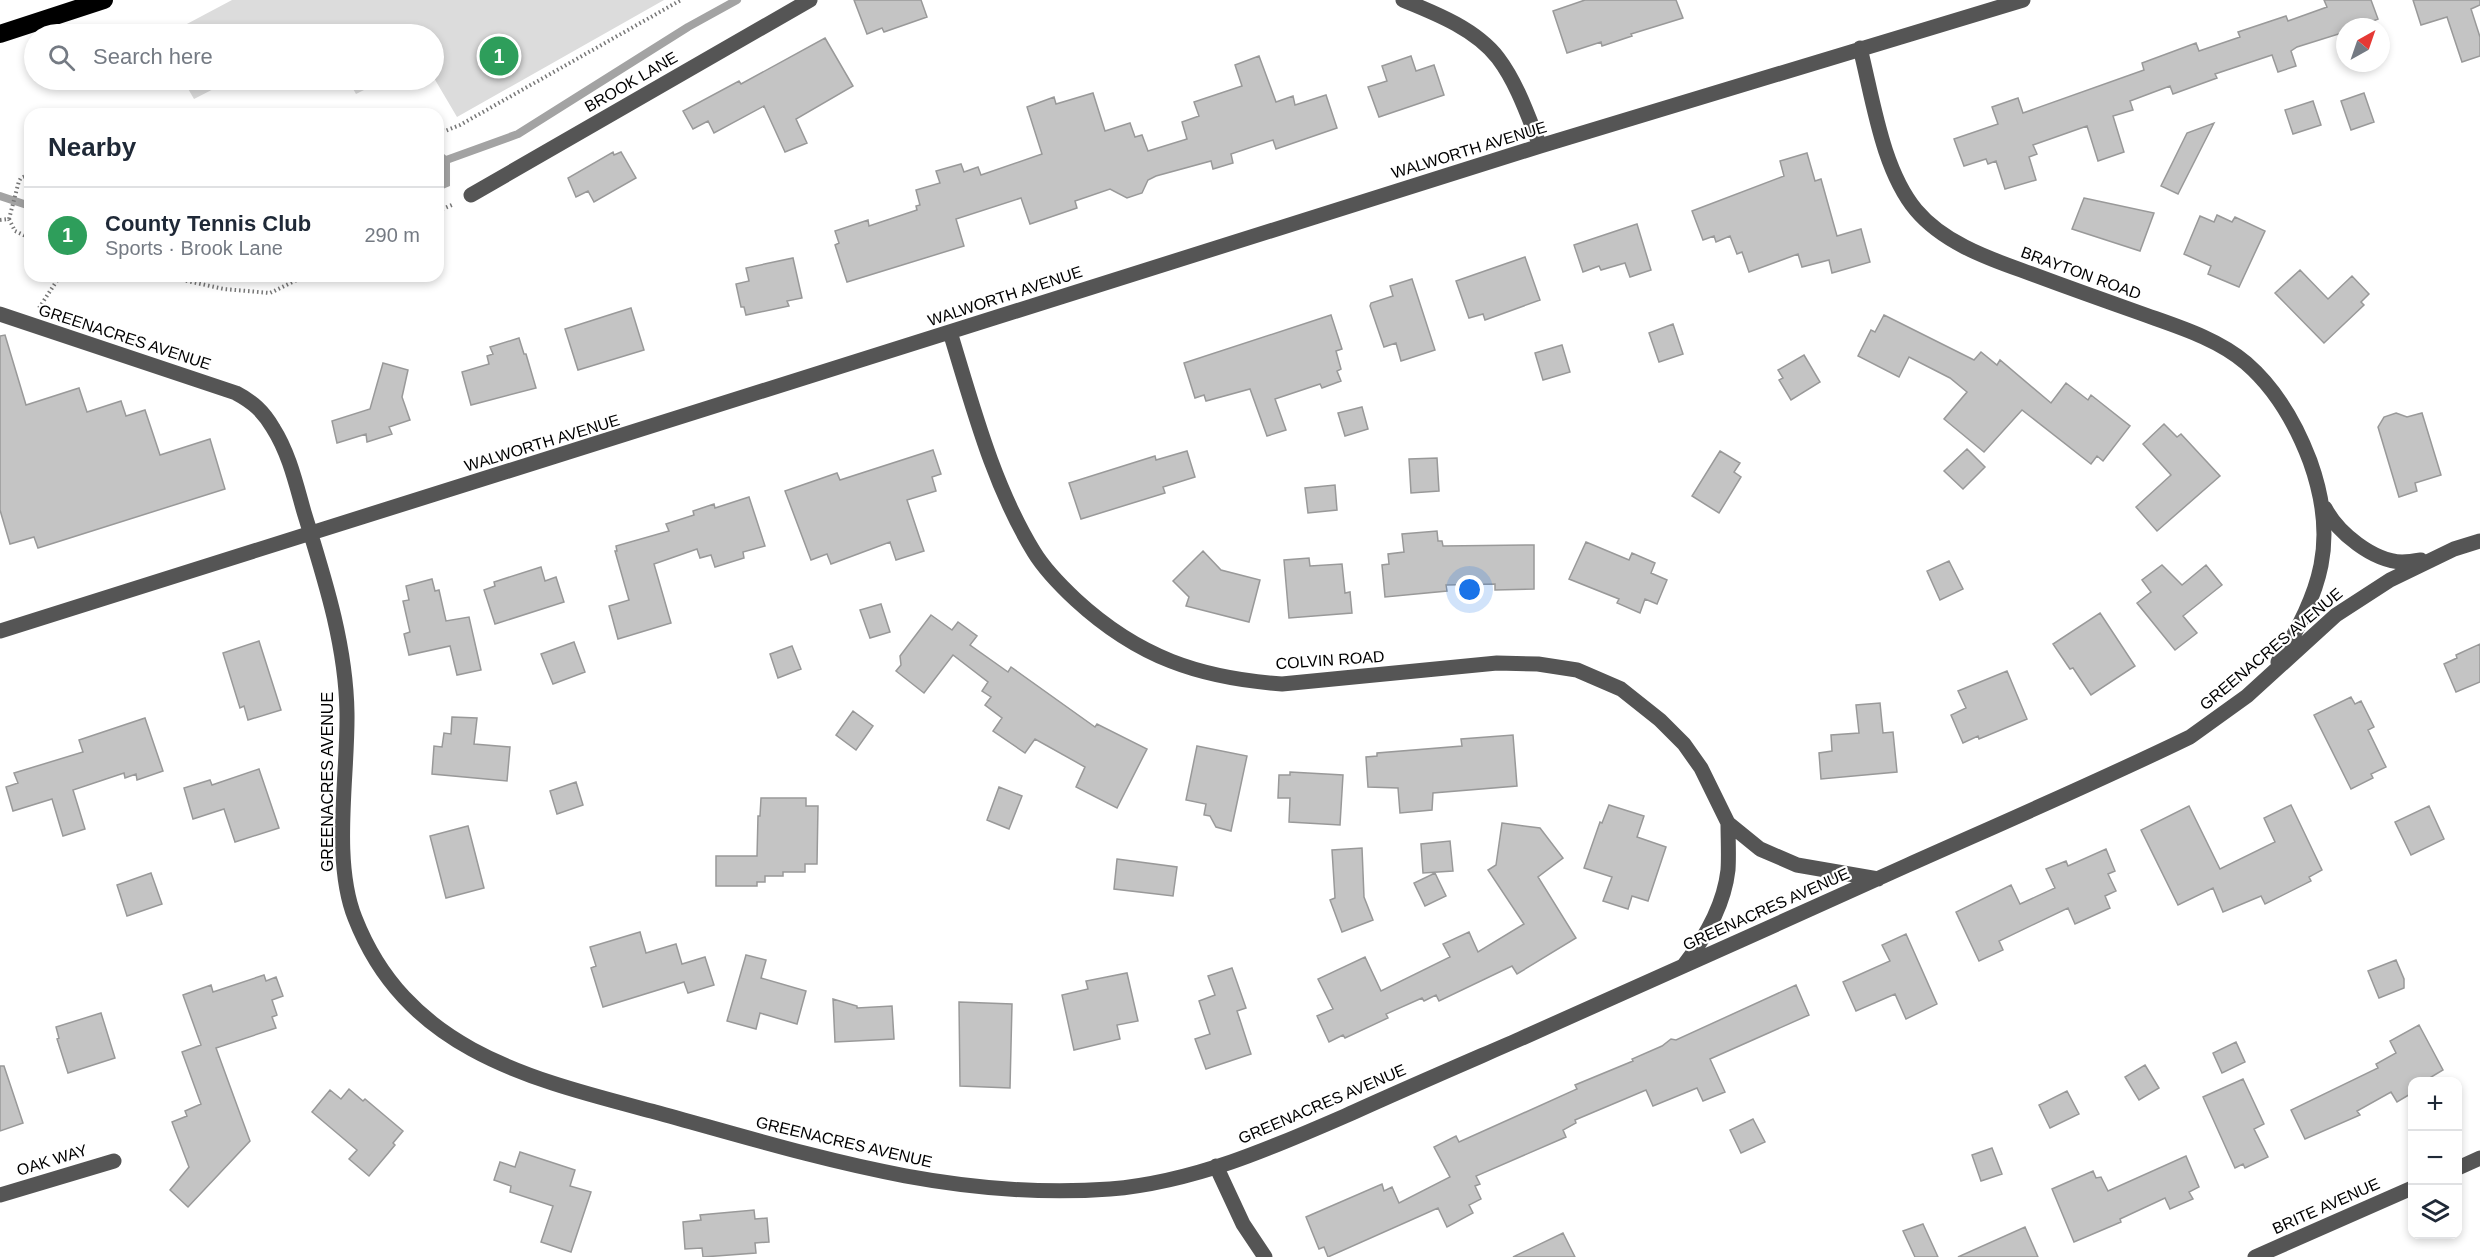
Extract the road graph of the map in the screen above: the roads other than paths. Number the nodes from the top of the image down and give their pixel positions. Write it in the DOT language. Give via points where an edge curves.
graph roads {
  1 [pos="104,0"];
  2 [pos="810,0"];
  3 [pos="1403,0"];
  4 [pos="2023,0"];
  5 [pos="31,24"];
  6 [pos="24,26"];
  7 [pos="0,34"];
  8 [pos="1860,48"];
  9 [pos="1540,146"];
  10 [pos="471,195"];
  11 [pos="0,314"];
  12 [pos="950,332"];
  13 [pos="2324,506"];
  14 [pos="310,533"];
  15 [pos="2480,541"];
  16 [pos="2435,559"];
  17 [pos="0,631"];
  18 [pos="2268,677"];
  19 [pos="1728,823"];
  20 [pos="1878,879"];
  21 [pos="1682,967"];
  22 [pos="2480,1158"];
  23 [pos="114,1161"];
  24 [pos="1216,1166"];
  25 [pos="2462,1166"];
  26 [pos="2408,1190"];
  27 [pos="0,1195"];
  28 [pos="1264,1257"];
  29 [pos="2255,1257"];
  1 -- 5 [label="highway"];
  2 -- 10 [label="street, BROOK LANE"];
  3 -- 9 [label="street" via="1462,29 1497,57"];
  4 -- 8 [label="street, WALWORTH AVENUE"];
  6 -- 7 [label="highway"];
  8 -- 9 [label="street, WALWORTH AVENUE"];
  8 -- 13 [label="street, BRAYTON ROAD" via="1888,158 1916,210 1965,247 2178,327 2221,346 2246,363 2294,424"];
  9 -- 12 [label="street, WALWORTH AVENUE"];
  11 -- 14 [label="street, GREENACRES AVENUE" via="211,383 249,400 260,408 283,446"];
  12 -- 14 [label="street, WALWORTH AVENUE"];
  12 -- 19 [label="street, COLVIN ROAD" via="1002,491 1035,555 1059,583 1111,630 1143,650 1208,674 1282,684 1497,663 1577,670 1621,689 1684,744 1701,768"];
  13 -- 16 [label="street, BRAYTON ROAD" via="2341,531 2368,550 2401,562"];
  13 -- 18 [label="street, BRAYTON ROAD" via="2325,540 2314,593"];
  14 -- 17 [label="street, WALWORTH AVENUE"];
  14 -- 24 [label="street, GREENACRES AVENUE" via="331,601 346,696 346,892 364,938 386,974 442,1032 516,1071 588,1094 926,1181 977,1188 1068,1191 1164,1183"];
  15 -- 16 [label="street, GREENACRES AVENUE"];
  16 -- 18 [label="street, GREENACRES AVENUE" via="2390,580 2336,615"];
  18 -- 20 [label="street, GREENACRES AVENUE" via="2223,716 2190,737"];
  19 -- 20 [label="street, COLVIN ROAD" via="1760,849 1797,865"];
  19 -- 21 [label="street, COLVIN ROAD" via="1728,872 1716,910 1701,943"];
  20 -- 21 [label="street, GREENACRES AVENUE"];
  21 -- 24 [label="street, GREENACRES AVENUE" via="1269,1149"];
  22 -- 25 [label="street"];
  23 -- 27 [label="street, OAK WAY"];
  24 -- 28 [label="street" via="1243,1224"];
  26 -- 29 [label="street, BRITE AVENUE"];
}
